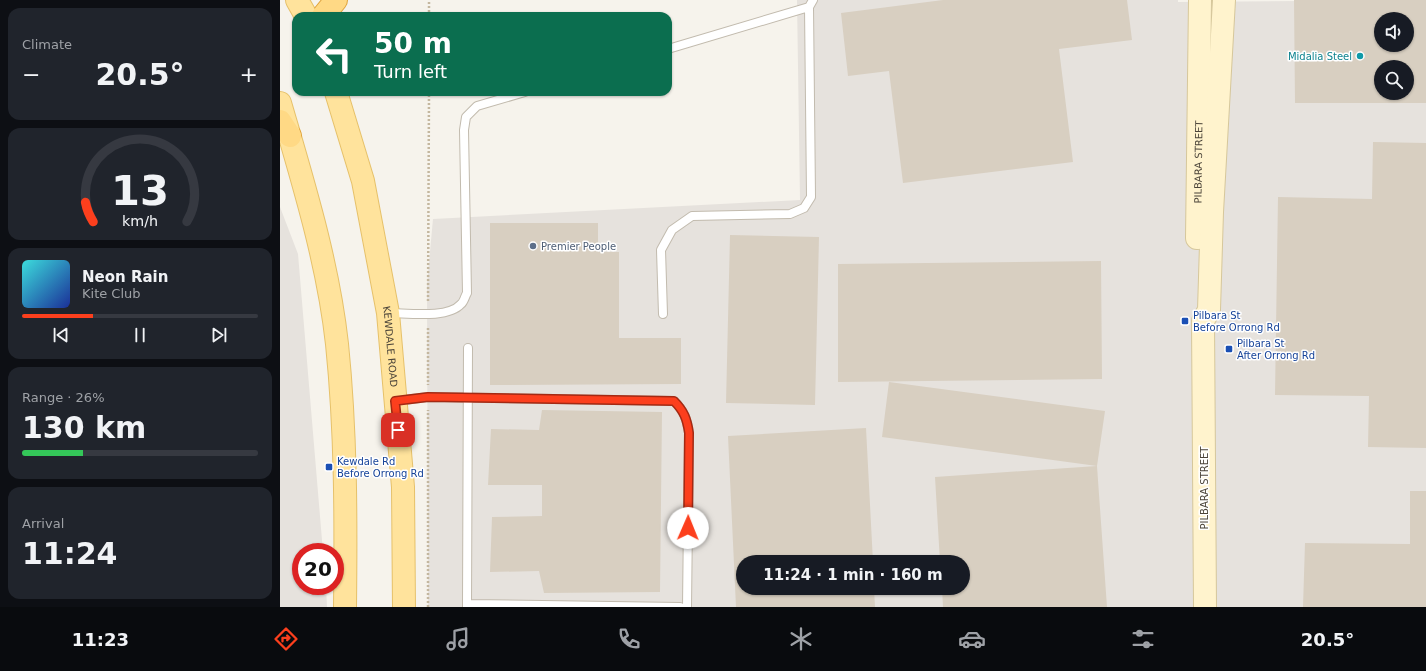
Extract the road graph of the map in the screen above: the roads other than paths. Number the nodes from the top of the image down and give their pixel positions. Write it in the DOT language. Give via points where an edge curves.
graph roads {
  1 [pos="298,0"];
  2 [pos="336,0"];
  3 [pos="1200,0"];
  4 [pos="1224,0"];
  5 [pos="811,4"];
  6 [pos="304,12"];
  7 [pos="326,12"];
  8 [pos="672,48"];
  9 [pos="337,96"];
  10 [pos="511,96"];
  11 [pos="280,103"];
  12 [pos="285,129"];
  13 [pos="388,313"];
  14 [pos="663,314"];
  15 [pos="1203,321"];
  16 [pos="468,348"];
  17 [pos="468,397"];
  18 [pos="395,401"];
  19 [pos="467,605"];
  20 [pos="345,607"];
  21 [pos="404,607"];
  22 [pos="680,607"];
  23 [pos="687,607"];
  24 [pos="1205,607"];
  1 -- 6 [label="main road"];
  2 -- 7 [label="highway"];
  3 -- 15 [label="main road, PILBARA STREET" via="1196,309"];
  4 -- 15 [label="main road, PILBARA STREET" via="1212,212 1210,310"];
  5 -- 8 [label="lane"];
  5 -- 14 [label="lane" via="811,197 804,208 790,214 692,216 672,230 661,250"];
  9 -- 13 [label="main road, KEWDALE ROAD" via="363,181"];
  10 -- 13 [label="lane" via="477,106 466,117 464,130 467,293 462,304 450,312"];
  11 -- 12 [label="main road"];
  12 -- 20 [label="main road" via="320,247 336,343 346,484"];
  13 -- 18 [label="main road, KEWDALE ROAD"];
  15 -- 24 [label="main road, PILBARA STREET"];
  16 -- 17 [label="lane"];
  17 -- 18 [label="lane" via="428,397"];
  17 -- 19 [label="lane"];
  17 -- 23 [label="lane" via="674,401 681,407 687,418 689,433"];
  18 -- 21 [label="main road, KEWDALE ROAD" via="403,486"];
  19 -- 22 [label="lane"];
}
